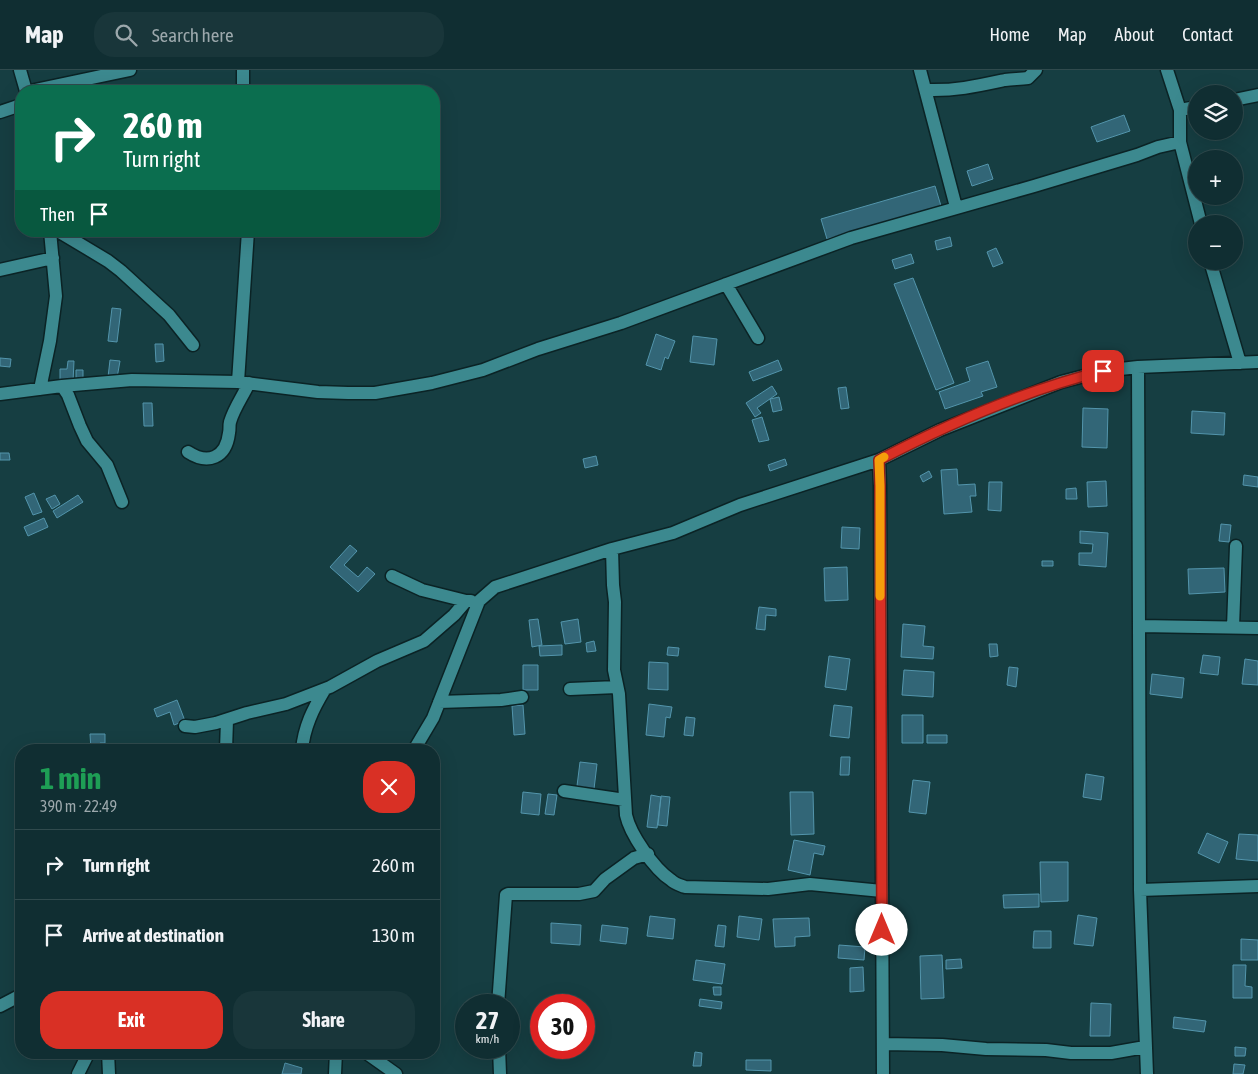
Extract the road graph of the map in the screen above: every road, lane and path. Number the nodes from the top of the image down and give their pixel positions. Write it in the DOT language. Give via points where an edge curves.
graph roads {
  1 [pos="20,70"];
  2 [pos="128,70"];
  3 [pos="243,70"];
  4 [pos="920,70"];
  5 [pos="1036,70"];
  6 [pos="1167,70"];
  7 [pos="24,85"];
  8 [pos="58,85"];
  9 [pos="243,85"];
  10 [pos="927,90"];
  11 [pos="1258,95"];
  12 [pos="1243,98"];
  13 [pos="15,107"];
  14 [pos="1188,108"];
  15 [pos="1180,110"];
  16 [pos="0,112"];
  17 [pos="1180,142"];
  18 [pos="956,207"];
  19 [pos="1199,215"];
  20 [pos="51,237"];
  21 [pos="68,237"];
  22 [pos="248,237"];
  23 [pos="53,258"];
  24 [pos="0,270"];
  25 [pos="1213,270"];
  26 [pos="726,284"];
  27 [pos="758,338"];
  28 [pos="193,345"];
  29 [pos="1258,362"];
  30 [pos="1240,363"];
  31 [pos="1138,367"];
  32 [pos="244,383"];
  33 [pos="62,386"];
  34 [pos="40,389"];
  35 [pos="0,394"];
  36 [pos="188,452"];
  37 [pos="879,460"];
  38 [pos="122,502"];
  39 [pos="1236,546"];
  40 [pos="612,549"];
  41 [pos="392,576"];
  42 [pos="466,601"];
  43 [pos="479,601"];
  44 [pos="1140,626"];
  45 [pos="1233,627"];
  46 [pos="1258,628"];
  47 [pos="617,687"];
  48 [pos="326,689"];
  49 [pos="570,689"];
  50 [pos="522,697"];
  51 [pos="439,702"];
  52 [pos="227,720"];
  53 [pos="185,726"];
  54 [pos="226,744"];
  55 [pos="303,744"];
  56 [pos="417,744"];
  57 [pos="564,790"];
  58 [pos="625,800"];
  59 [pos="648,854"];
  60 [pos="1258,886"];
  61 [pos="1140,890"];
  62 [pos="882,891"];
  63 [pos="499,994"];
  64 [pos="15,998"];
  65 [pos="0,1006"];
  66 [pos="883,1044"];
  67 [pos="1145,1047"];
  68 [pos="86,1059"];
  69 [pos="108,1059"];
  70 [pos="336,1059"];
  71 [pos="375,1059"];
  72 [pos="499,1059"];
  73 [pos="78,1074"];
  74 [pos="109,1074"];
  75 [pos="335,1074"];
  76 [pos="396,1074"];
  77 [pos="500,1074"];
  78 [pos="883,1074"];
  79 [pos="1147,1074"];
  1 -- 7 [label="street"];
  2 -- 8 [label="street"];
  3 -- 9 [label="street"];
  4 -- 10 [label="street"];
  5 -- 10 [label="street" via="1028,78 952,90"];
  6 -- 15 [label="street"];
  10 -- 18 [label="street"];
  11 -- 12 [label="street"];
  13 -- 16 [label="street"];
  14 -- 15 [label="street"];
  15 -- 17 [label="street"];
  17 -- 18 [label="street"];
  17 -- 19 [label="street"];
  18 -- 26 [label="street" via="851,238"];
  20 -- 23 [label="street"];
  21 -- 28 [label="street" via="121,271 169,315"];
  22 -- 32 [label="street"];
  23 -- 24 [label="street"];
  23 -- 34 [label="street" via="56,296"];
  25 -- 30 [label="street"];
  26 -- 27 [label="street"];
  26 -- 32 [label="street" via="483,370 432,383 375,393 318,392"];
  29 -- 30 [label="street"];
  30 -- 31 [label="street"];
  31 -- 37 [label="street" via="1103,371 1061,382 940,430"];
  31 -- 44 [label="street"];
  32 -- 33 [label="street" via="132,380"];
  32 -- 36 [label="street" via="220,455 205,459"];
  33 -- 34 [label="street"];
  33 -- 38 [label="street" via="87,441 107,465"];
  34 -- 35 [label="street"];
  37 -- 40 [label="street" via="740,505 673,533"];
  37 -- 62 [label="street"];
  39 -- 45 [label="street"];
  40 -- 43 [label="street" via="495,587"];
  40 -- 47 [label="street"];
  41 -- 42 [label="street" via="422,590"];
  42 -- 43 [label="street"];
  42 -- 48 [label="street" via="424,641"];
  43 -- 51 [label="street"];
  44 -- 45 [label="street"];
  44 -- 61 [label="street"];
  45 -- 46 [label="street"];
  47 -- 49 [label="street"];
  47 -- 58 [label="street"];
  48 -- 52 [label="street"];
  48 -- 55 [label="street" via="312,711"];
  50 -- 51 [label="street"];
  51 -- 56 [label="street"];
  52 -- 53 [label="street"];
  52 -- 54 [label="street"];
  57 -- 58 [label="street"];
  58 -- 59 [label="street" via="631,831"];
  59 -- 62 [label="street" via="667,877 685,886 768,889 810,884"];
  59 -- 63 [label="street" via="634,858 590,892 506,895"];
  60 -- 61 [label="street"];
  61 -- 67 [label="street"];
  62 -- 66 [label="street"];
  64 -- 65 [label="street"];
  66 -- 67 [label="street" via="942,1044 1071,1054 1111,1054"];
  66 -- 78 [label="street"];
  67 -- 79 [label="street"];
  68 -- 73 [label="street"];
  69 -- 74 [label="street"];
  70 -- 75 [label="street"];
  71 -- 76 [label="street"];
  72 -- 77 [label="street"];
}
